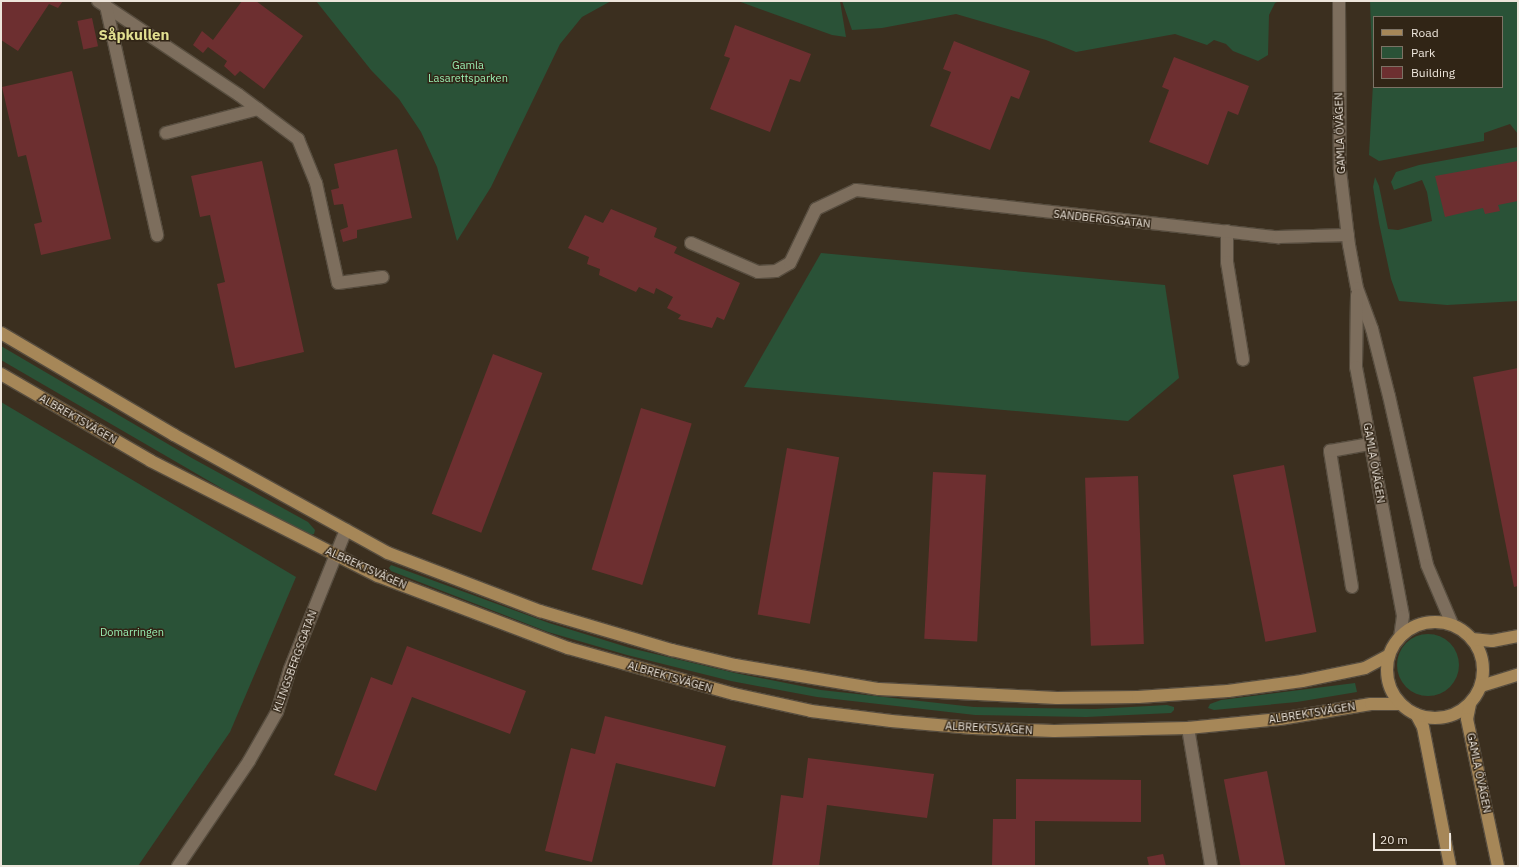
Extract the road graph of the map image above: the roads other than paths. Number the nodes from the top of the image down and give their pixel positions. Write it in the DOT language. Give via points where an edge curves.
graph roads {
  1 [pos="1339,1"];
  2 [pos="102,3"];
  3 [pos="258,109"];
  4 [pos="166,132"];
  5 [pos="1227,231"];
  6 [pos="156,235"];
  7 [pos="1348,235"];
  8 [pos="691,243"];
  9 [pos="383,277"];
  10 [pos="1357,288"];
  11 [pos="1,333"];
  12 [pos="1243,360"];
  13 [pos="1,374"];
  14 [pos="1370,444"];
  15 [pos="346,530"];
  16 [pos="335,555"];
  17 [pos="1352,587"];
  18 [pos="1452,624"];
  19 [pos="1518,636"];
  20 [pos="1400,637"];
  21 [pos="1472,639"];
  22 [pos="1389,655"];
  23 [pos="1518,675"];
  24 [pos="1481,686"];
  25 [pos="1401,704"];
  26 [pos="1470,704"];
  27 [pos="1416,714"];
  28 [pos="1188,728"];
  29 [pos="178,866"];
  30 [pos="1211,866"];
  31 [pos="1450,866"];
  32 [pos="1498,866"];
  1 -- 7 [label="street, GAMLA ÖVÄGEN" via="1340,170"];
  2 -- 3 [label="street"];
  2 -- 6 [label="street"];
  3 -- 4 [label="street"];
  3 -- 9 [label="street" via="298,138 318,191 338,283"];
  5 -- 7 [label="street, SANDBERGSGATAN" via="1278,237"];
  5 -- 8 [label="street, SANDBERGSGATAN" via="856,190 816,209 790,263 776,271 758,272"];
  5 -- 12 [label="street" via="1227,262"];
  7 -- 10 [label="street, GAMLA ÖVÄGEN"];
  10 -- 14 [label="street, GAMLA ÖVÄGEN" via="1356,366"];
  10 -- 18 [label="street, GAMLA ÖVÄGEN" via="1372,329 1427,565"];
  11 -- 15 [label="main road, ALBREKTSVÄGEN" via="174,435"];
  13 -- 16 [label="main road, ALBREKTSVÄGEN" via="151,460"];
  14 -- 17 [label="street" via="1330,451"];
  14 -- 20 [label="street, GAMLA ÖVÄGEN" via="1402,616"];
  15 -- 16 [label="street, KLINGSBERGSGATAN"];
  15 -- 22 [label="main road, ALBREKTSVÄGEN" via="388,553 540,612 586,626 735,665 879,689 1058,698 1145,697 1228,691 1302,681 1365,668"];
  16 -- 28 [label="main road, ALBREKTSVÄGEN" via="378,576 568,648 693,684 810,711 973,728 1054,731"];
  16 -- 29 [label="street, KLINGSBERGSGATAN" via="290,669 277,712 249,761"];
  18 -- 20 [label="main road" via="1440,622 1418,625"];
  18 -- 21 [label="main road"];
  19 -- 21 [label="main road" via="1492,641"];
  20 -- 22 [label="main road"];
  21 -- 24 [label="main road" via="1483,664"];
  22 -- 25 [label="main road" via="1386,676 1394,697"];
  23 -- 24 [label="main road"];
  24 -- 26 [label="main road"];
  25 -- 27 [label="main road"];
  25 -- 28 [label="main road, ALBREKTSVÄGEN" via="1371,704 1280,719"];
  26 -- 27 [label="main road" via="1452,716 1430,719"];
  26 -- 32 [label="main road, GAMLA ÖVÄGEN" via="1467,719"];
  27 -- 31 [label="main road" via="1423,727"];
  28 -- 30 [label="street"];
}
